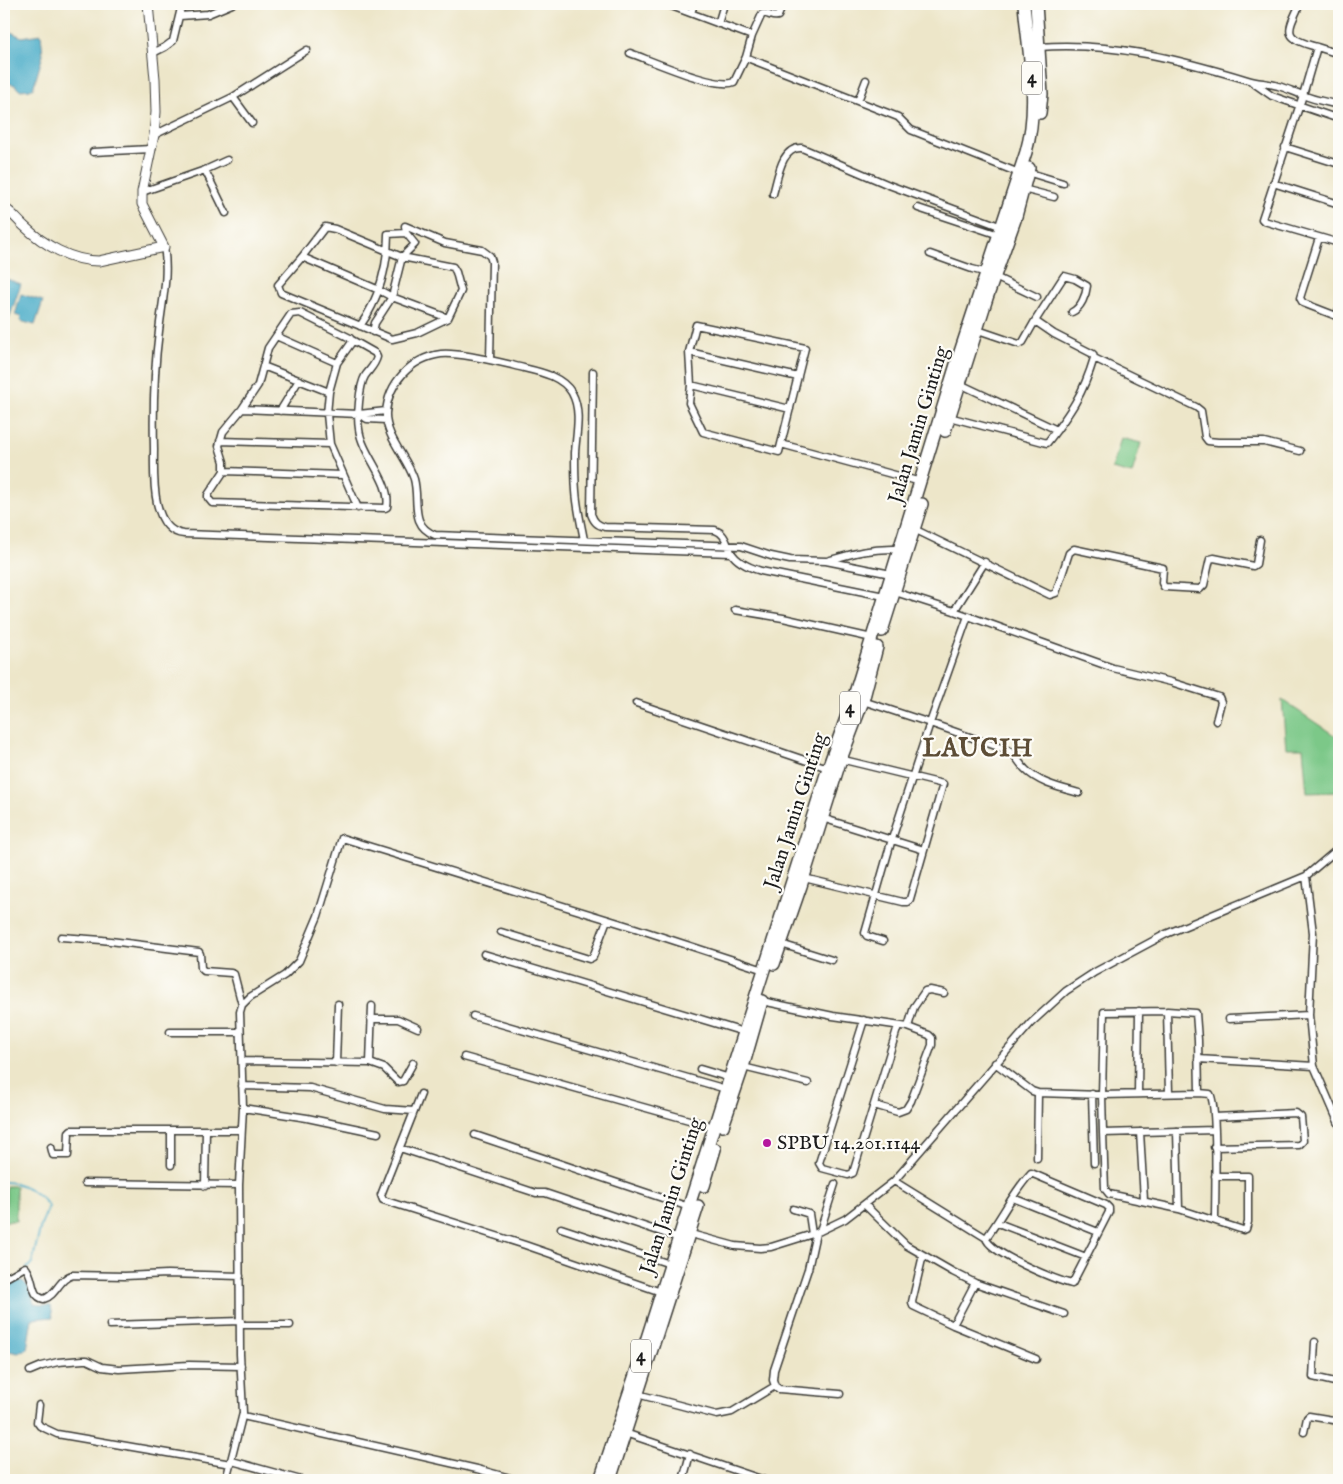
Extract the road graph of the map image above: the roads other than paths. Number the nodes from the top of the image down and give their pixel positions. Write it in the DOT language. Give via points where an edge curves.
graph roads {
  1 [pos="148,4"];
  2 [pos="182,4"];
  3 [pos="232,4"];
  4 [pos="666,4"];
  5 [pos="694,4"];
  6 [pos="724,4"];
  7 [pos="783,4"];
  8 [pos="1024,4"];
  9 [pos="1036,4"];
  10 [pos="1300,4"];
  11 [pos="691,13"];
  12 [pos="180,16"];
  13 [pos="718,24"];
  14 [pos="752,36"];
  15 [pos="1039,44"];
  16 [pos="1317,47"];
  17 [pos="307,50"];
  18 [pos="153,53"];
  19 [pos="630,53"];
  20 [pos="1339,54"];
  21 [pos="746,57"];
  22 [pos="866,80"];
  23 [pos="1251,81"];
  24 [pos="1302,95"];
  25 [pos="233,97"];
  26 [pos="858,101"];
  27 [pos="1299,105"];
  28 [pos="1339,105"];
  29 [pos="1339,119"];
  30 [pos="252,123"];
  31 [pos="154,135"];
  32 [pos="1285,147"];
  33 [pos="151,149"];
  34 [pos="93,152"];
  35 [pos="227,160"];
  36 [pos="1339,164"];
  37 [pos="205,170"];
  38 [pos="1023,172"];
  39 [pos="1063,183"];
  40 [pos="1272,183"];
  41 [pos="1023,189"];
  42 [pos="142,192"];
  43 [pos="773,194"];
  44 [pos="1054,197"];
  45 [pos="1339,204"];
  46 [pos="4,208"];
  47 [pos="918,208"];
  48 [pos="226,213"];
  49 [pos="406,233"];
  50 [pos="1003,233"];
  51 [pos="1319,238"];
  52 [pos="1339,243"];
  53 [pos="164,248"];
  54 [pos="388,250"];
  55 [pos="930,254"];
  56 [pos="302,257"];
  57 [pos="402,257"];
  58 [pos="991,275"];
  59 [pos="379,290"];
  60 [pos="392,297"];
  61 [pos="1038,297"];
  62 [pos="1339,308"];
  63 [pos="1072,312"];
  64 [pos="1338,316"];
  65 [pos="448,318"];
  66 [pos="1035,321"];
  67 [pos="360,326"];
  68 [pos="978,330"];
  69 [pos="373,332"];
  70 [pos="276,336"];
  71 [pos="352,340"];
  72 [pos="690,352"];
  73 [pos="1094,358"];
  74 [pos="490,360"];
  75 [pos="337,363"];
  76 [pos="263,366"];
  77 [pos="593,372"];
  78 [pos="798,377"];
  79 [pos="299,380"];
  80 [pos="960,384"];
  81 [pos="691,385"];
  82 [pos="329,392"];
  83 [pos="242,409"];
  84 [pos="790,410"];
  85 [pos="280,411"];
  86 [pos="386,411"];
  87 [pos="327,414"];
  88 [pos="359,414"];
  89 [pos="949,417"];
  90 [pos="386,420"];
  91 [pos="1057,430"];
  92 [pos="220,441"];
  93 [pos="330,444"];
  94 [pos="781,444"];
  95 [pos="1300,451"];
  96 [pos="224,471"];
  97 [pos="342,475"];
  98 [pos="921,482"];
  99 [pos="358,508"];
  100 [pos="914,529"];
  101 [pos="584,540"];
  102 [pos="1260,540"];
  103 [pos="728,545"];
  104 [pos="899,549"];
  105 [pos="731,553"];
  106 [pos="826,562"];
  107 [pos="985,562"];
  108 [pos="891,574"];
  109 [pos="895,592"];
  110 [pos="884,596"];
  111 [pos="735,610"];
  112 [pos="954,611"];
  113 [pos="968,616"];
  114 [pos="872,638"];
  115 [pos="863,701"];
  116 [pos="636,702"];
  117 [pos="1216,722"];
  118 [pos="930,723"];
  119 [pos="837,758"];
  120 [pos="828,768"];
  121 [pos="912,775"];
  122 [pos="1079,793"];
  123 [pos="822,818"];
  124 [pos="892,839"];
  125 [pos="1339,848"];
  126 [pos="924,850"];
  127 [pos="1306,876"];
  128 [pos="804,878"];
  129 [pos="877,896"];
  130 [pos="606,920"];
  131 [pos="500,932"];
  132 [pos="61,937"];
  133 [pos="883,941"];
  134 [pos="781,944"];
  135 [pos="484,954"];
  136 [pos="832,960"];
  137 [pos="764,970"];
  138 [pos="944,993"];
  139 [pos="762,1001"];
  140 [pos="338,1004"];
  141 [pos="242,1005"];
  142 [pos="372,1006"];
  143 [pos="1138,1011"];
  144 [pos="1167,1011"];
  145 [pos="473,1016"];
  146 [pos="1309,1016"];
  147 [pos="371,1019"];
  148 [pos="1228,1019"];
  149 [pos="864,1020"];
  150 [pos="898,1026"];
  151 [pos="908,1027"];
  152 [pos="418,1028"];
  153 [pos="170,1032"];
  154 [pos="240,1032"];
  155 [pos="744,1032"];
  156 [pos="464,1057"];
  157 [pos="1198,1060"];
  158 [pos="242,1061"];
  159 [pos="336,1063"];
  160 [pos="370,1063"];
  161 [pos="413,1063"];
  162 [pos="995,1063"];
  163 [pos="1314,1066"];
  164 [pos="743,1067"];
  165 [pos="700,1069"];
  166 [pos="728,1083"];
  167 [pos="808,1083"];
  168 [pos="242,1086"];
  169 [pos="1038,1093"];
  170 [pos="1169,1093"];
  171 [pos="1199,1093"];
  172 [pos="421,1094"];
  173 [pos="1092,1094"];
  174 [pos="1138,1094"];
  175 [pos="1102,1095"];
  176 [pos="874,1105"];
  177 [pos="243,1108"];
  178 [pos="414,1111"];
  179 [pos="1215,1117"];
  180 [pos="1339,1124"];
  181 [pos="714,1127"];
  182 [pos="171,1130"];
  183 [pos="206,1130"];
  184 [pos="241,1130"];
  185 [pos="1215,1130"];
  186 [pos="1177,1131"];
  187 [pos="1140,1132"];
  188 [pos="378,1133"];
  189 [pos="1103,1133"];
  190 [pos="475,1135"];
  191 [pos="51,1147"];
  192 [pos="1214,1147"];
  193 [pos="400,1148"];
  194 [pos="1037,1158"];
  195 [pos="1094,1163"];
  196 [pos="171,1166"];
  197 [pos="1215,1176"];
  198 [pos="894,1181"];
  199 [pos="85,1183"];
  200 [pos="835,1184"];
  201 [pos="239,1185"];
  202 [pos="205,1186"];
  203 [pos="1013,1198"];
  204 [pos="1144,1200"];
  205 [pos="865,1205"];
  206 [pos="689,1207"];
  207 [pos="793,1209"];
  208 [pos="1178,1209"];
  209 [pos="1215,1220"];
  210 [pos="998,1223"];
  211 [pos="561,1228"];
  212 [pos="1098,1232"];
  213 [pos="816,1233"];
  214 [pos="684,1236"];
  215 [pos="986,1238"];
  216 [pos="923,1255"];
  217 [pos="1086,1258"];
  218 [pos="670,1264"];
  219 [pos="240,1276"];
  220 [pos="4,1279"];
  221 [pos="975,1283"];
  222 [pos="661,1292"];
  223 [pos="1064,1314"];
  224 [pos="240,1323"];
  225 [pos="110,1324"];
  226 [pos="290,1325"];
  227 [pos="953,1325"];
  228 [pos="1315,1342"];
  229 [pos="1036,1359"];
  230 [pos="241,1366"];
  231 [pos="30,1371"];
  232 [pos="1339,1383"];
  233 [pos="775,1386"];
  234 [pos="638,1394"];
  235 [pos="840,1394"];
  236 [pos="39,1405"];
  237 [pos="243,1416"];
  238 [pos="1339,1421"];
  239 [pos="1304,1432"];
  240 [pos="624,1433"];
  241 [pos="690,1454"];
  242 [pos="232,1462"];
  243 [pos="226,1480"];
  244 [pos="301,1480"];
  245 [pos="517,1480"];
  246 [pos="600,1480"];
  247 [pos="610,1480"];
  248 [pos="683,1480"];
  249 [pos="764,1480"];
  1 -- 18 [label="street"];
  2 -- 12 [label="street"];
  3 -- 12 [label="street" via="208,14"];
  4 -- 11 [label="street"];
  5 -- 11 [label="street"];
  6 -- 13 [label="street"];
  7 -- 14 [label="street" via="778,16 762,14"];
  8 -- 38 [label="highway, Jalan Jamin Ginting / 4" via="1034,111"];
  9 -- 15 [label="highway, Jalan Jamin Ginting / 4"];
  10 -- 16 [label="street" via="1289,34"];
  11 -- 13 [label="street"];
  12 -- 18 [label="street" via="173,41"];
  13 -- 14 [label="street"];
  14 -- 21 [label="street"];
  15 -- 23 [label="street" via="1108,48 1169,58"];
  15 -- 38 [label="highway, Jalan Jamin Ginting / 4" via="1040,126 1038,140"];
  16 -- 20 [label="street"];
  16 -- 24 [label="street"];
  17 -- 25 [label="street"];
  18 -- 31 [label="street"];
  19 -- 21 [label="street" via="695,77 728,84 734,82"];
  21 -- 26 [label="street"];
  22 -- 26 [label="street"];
  23 -- 24 [label="street"];
  23 -- 27 [label="street" via="1272,96"];
  24 -- 27 [label="street"];
  24 -- 28 [label="street"];
  25 -- 30 [label="street"];
  25 -- 31 [label="street"];
  26 -- 38 [label="street" via="898,117 911,130"];
  27 -- 29 [label="street"];
  27 -- 32 [label="street"];
  31 -- 33 [label="street"];
  32 -- 36 [label="street"];
  32 -- 40 [label="street"];
  33 -- 34 [label="street"];
  33 -- 42 [label="street"];
  35 -- 37 [label="street"];
  37 -- 42 [label="street"];
  37 -- 48 [label="street"];
  38 -- 39 [label="street"];
  38 -- 41 [label="highway, Jalan Jamin Ginting / 4"];
  38 -- 50 [label="highway, Jalan Jamin Ginting / 4"];
  40 -- 45 [label="street"];
  40 -- 51 [label="street" via="1262,220"];
  41 -- 44 [label="street"];
  41 -- 50 [label="highway, Jalan Jamin Ginting / 4" via="1015,220"];
  42 -- 53 [label="street" via="142,204"];
  43 -- 50 [label="street" via="784,158 796,147 802,148"];
  46 -- 53 [label="street" via="26,228 68,256 99,261"];
  47 -- 50 [label="street"];
  49 -- 54 [label="street" via="388,234"];
  49 -- 57 [label="street" via="415,244"];
  49 -- 74 [label="street" via="405,226 445,243 482,250 490,256"];
  50 -- 58 [label="highway, Jalan Jamin Ginting / 4"];
  51 -- 52 [label="street"];
  51 -- 64 [label="street" via="1300,298 1303,303"];
  53 -- 105 [label="street" via="166,274 154,386 154,482 162,517 173,531 184,534"];
  54 -- 56 [label="street" via="325,227"];
  54 -- 57 [label="street"];
  54 -- 59 [label="street"];
  55 -- 58 [label="street"];
  56 -- 59 [label="street"];
  56 -- 67 [label="street" via="278,285 281,293"];
  57 -- 60 [label="street"];
  57 -- 65 [label="street" via="453,268 460,291"];
  58 -- 61 [label="street"];
  58 -- 68 [label="highway, Jalan Jamin Ginting / 4"];
  58 -- 98 [label="highway, Jalan Jamin Ginting / 4" via="958,358"];
  59 -- 60 [label="street"];
  59 -- 67 [label="street"];
  60 -- 65 [label="street"];
  60 -- 69 [label="street" via="375,323"];
  62 -- 64 [label="street"];
  63 -- 66 [label="street" via="1080,305 1087,286 1064,276"];
  65 -- 69 [label="street" via="417,333 392,339"];
  66 -- 68 [label="street" via="1019,344"];
  66 -- 73 [label="street" via="1093,354"];
  67 -- 69 [label="street"];
  68 -- 80 [label="highway, Jalan Jamin Ginting / 4"];
  70 -- 71 [label="street" via="291,314 300,313"];
  70 -- 75 [label="street"];
  70 -- 76 [label="street" via="268,348"];
  71 -- 75 [label="street"];
  71 -- 88 [label="street" via="377,357 362,385"];
  72 -- 78 [label="street"];
  72 -- 78 [label="street" via="696,325 805,348"];
  72 -- 81 [label="street"];
  73 -- 91 [label="street" via="1076,405"];
  73 -- 95 [label="street" via="1196,407 1201,411 1208,441 1264,442"];
  74 -- 86 [label="street" via="443,354 417,362 398,379"];
  74 -- 101 [label="street" via="548,374 559,379 572,394 577,410 576,493"];
  75 -- 82 [label="street"];
  76 -- 79 [label="street"];
  76 -- 83 [label="street" via="258,385"];
  77 -- 103 [label="street" via="593,520 604,527 715,530 724,535"];
  78 -- 84 [label="street"];
  79 -- 82 [label="street"];
  79 -- 85 [label="street"];
  80 -- 89 [label="highway, Jalan Jamin Ginting / 4"];
  80 -- 91 [label="street"];
  81 -- 84 [label="street"];
  81 -- 94 [label="street" via="688,403 702,432 779,452"];
  82 -- 87 [label="street"];
  83 -- 85 [label="street"];
  83 -- 92 [label="street" via="223,432"];
  84 -- 94 [label="street"];
  85 -- 87 [label="street"];
  86 -- 88 [label="street"];
  86 -- 90 [label="street"];
  87 -- 88 [label="street"];
  87 -- 93 [label="street"];
  88 -- 90 [label="street" via="367,419"];
  88 -- 99 [label="street" via="362,441 387,494 388,506"];
  89 -- 91 [label="street" via="1048,443"];
  89 -- 100 [label="highway, Jalan Jamin Ginting / 4"];
  90 -- 101 [label="street" via="414,481 419,522 428,532 435,535"];
  92 -- 93 [label="street"];
  92 -- 96 [label="street"];
  93 -- 97 [label="street"];
  94 -- 98 [label="street"];
  96 -- 97 [label="street"];
  96 -- 99 [label="street" via="208,495 212,503"];
  97 -- 99 [label="street"];
  98 -- 104 [label="highway, Jalan Jamin Ginting / 4"];
  100 -- 107 [label="street"];
  100 -- 109 [label="highway, Jalan Jamin Ginting / 4"];
  101 -- 103 [label="street"];
  102 -- 107 [label="street" via="1254,566 1210,559 1204,585 1200,589 1164,586 1164,568 1076,549 1070,553 1056,593 1050,595"];
  103 -- 105 [label="street"];
  103 -- 106 [label="street" via="790,560"];
  104 -- 106 [label="street" via="865,550"];
  104 -- 108 [label="highway, Jalan Jamin Ginting / 4"];
  105 -- 110 [label="street" via="749,567 761,571"];
  106 -- 108 [label="street"];
  107 -- 112 [label="street"];
  108 -- 110 [label="highway, Jalan Jamin Ginting / 4"];
  109 -- 112 [label="street"];
  109 -- 115 [label="highway, Jalan Jamin Ginting / 4"];
  110 -- 114 [label="highway, Jalan Jamin Ginting / 4"];
  111 -- 114 [label="street"];
  112 -- 113 [label="street"];
  113 -- 117 [label="street" via="1113,668 1219,697 1221,702"];
  113 -- 118 [label="street"];
  114 -- 119 [label="highway, Jalan Jamin Ginting / 4"];
  115 -- 118 [label="street"];
  115 -- 119 [label="highway, Jalan Jamin Ginting / 4"];
  116 -- 120 [label="street"];
  118 -- 121 [label="street"];
  118 -- 122 [label="street" via="1010,751 1033,775"];
  119 -- 120 [label="highway, Jalan Jamin Ginting / 4"];
  119 -- 121 [label="street"];
  119 -- 123 [label="highway, Jalan Jamin Ginting / 4"];
  120 -- 137 [label="highway, Jalan Jamin Ginting / 4"];
  121 -- 124 [label="street"];
  121 -- 126 [label="street" via="943,784"];
  123 -- 124 [label="street"];
  123 -- 128 [label="highway, Jalan Jamin Ginting / 4"];
  124 -- 126 [label="street"];
  124 -- 129 [label="street"];
  125 -- 127 [label="street"];
  126 -- 129 [label="street" via="908,902"];
  127 -- 146 [label="street" via="1313,933"];
  127 -- 162 [label="street" via="1166,934 1095,972 1038,1015"];
  128 -- 129 [label="street"];
  128 -- 134 [label="highway, Jalan Jamin Ginting / 4"];
  129 -- 133 [label="street" via="865,933"];
  130 -- 131 [label="street" via="593,957 589,959"];
  130 -- 137 [label="street"];
  130 -- 141 [label="street" via="342,838 318,916 299,960 285,975"];
  132 -- 141 [label="street" via="199,952 204,971 234,974"];
  134 -- 136 [label="street"];
  134 -- 139 [label="highway, Jalan Jamin Ginting / 4"];
  135 -- 155 [label="street"];
  137 -- 155 [label="highway, Jalan Jamin Ginting / 4"];
  138 -- 151 [label="street" via="925,991 914,1007"];
  139 -- 149 [label="street"];
  139 -- 164 [label="highway, Jalan Jamin Ginting / 4"];
  140 -- 159 [label="street"];
  141 -- 154 [label="street"];
  142 -- 147 [label="street"];
  143 -- 144 [label="street"];
  143 -- 174 [label="street"];
  143 -- 175 [label="street" via="1108,1011 1104,1014"];
  144 -- 157 [label="street" via="1196,1013"];
  144 -- 170 [label="street"];
  145 -- 166 [label="street"];
  146 -- 148 [label="street"];
  146 -- 163 [label="street"];
  147 -- 152 [label="street" via="398,1019"];
  147 -- 160 [label="street"];
  149 -- 150 [label="street"];
  149 -- 176 [label="street" via="820,1161 821,1167 853,1174"];
  150 -- 151 [label="street"];
  150 -- 176 [label="street"];
  151 -- 176 [label="street" via="927,1034 932,1041 911,1101 902,1112"];
  153 -- 154 [label="street"];
  154 -- 158 [label="street"];
  155 -- 166 [label="highway, Jalan Jamin Ginting / 4"];
  156 -- 181 [label="street"];
  157 -- 163 [label="street"];
  157 -- 171 [label="street"];
  158 -- 159 [label="street"];
  158 -- 168 [label="street"];
  159 -- 160 [label="street"];
  160 -- 161 [label="street" via="384,1068 398,1082 403,1081"];
  162 -- 169 [label="street"];
  162 -- 198 [label="street"];
  163 -- 180 [label="street"];
  164 -- 167 [label="street"];
  164 -- 214 [label="highway, Jalan Jamin Ginting / 4"];
  165 -- 166 [label="street"];
  166 -- 181 [label="highway, Jalan Jamin Ginting / 4"];
  168 -- 177 [label="street"];
  168 -- 178 [label="street" via="310,1088 385,1109"];
  169 -- 173 [label="street"];
  169 -- 194 [label="street"];
  170 -- 171 [label="street"];
  170 -- 174 [label="street"];
  171 -- 179 [label="street" via="1211,1095"];
  172 -- 178 [label="street"];
  173 -- 175 [label="street"];
  173 -- 195 [label="street"];
  174 -- 175 [label="street"];
  175 -- 189 [label="street"];
  177 -- 184 [label="street"];
  177 -- 188 [label="street"];
  178 -- 193 [label="street"];
  179 -- 185 [label="street"];
  179 -- 192 [label="street" via="1296,1113 1301,1117 1302,1141 1299,1145"];
  181 -- 206 [label="highway, Jalan Jamin Ginting / 4"];
  182 -- 183 [label="street"];
  182 -- 191 [label="street" via="70,1130 68,1155 53,1155"];
  182 -- 196 [label="street"];
  183 -- 184 [label="street"];
  183 -- 202 [label="street"];
  184 -- 201 [label="street"];
  185 -- 186 [label="street"];
  185 -- 192 [label="street"];
  186 -- 187 [label="street"];
  186 -- 208 [label="street"];
  187 -- 189 [label="street"];
  187 -- 204 [label="street"];
  189 -- 204 [label="street" via="1105,1189 1112,1195"];
  190 -- 206 [label="street"];
  192 -- 197 [label="street"];
  193 -- 214 [label="street" via="536,1193 545,1193"];
  193 -- 222 [label="street" via="381,1195 384,1201"];
  197 -- 209 [label="street"];
  197 -- 209 [label="street" via="1246,1176 1249,1179 1248,1227 1243,1230"];
  198 -- 205 [label="street"];
  198 -- 215 [label="street"];
  199 -- 202 [label="street"];
  200 -- 213 [label="street"];
  201 -- 202 [label="street"];
  201 -- 219 [label="street"];
  203 -- 210 [label="street"];
  203 -- 212 [label="street"];
  203 -- 212 [label="street" via="1030,1174 1038,1175 1108,1206 1109,1212"];
  204 -- 208 [label="street"];
  205 -- 213 [label="street"];
  205 -- 216 [label="street" via="906,1245"];
  206 -- 214 [label="highway, Jalan Jamin Ginting / 4"];
  207 -- 213 [label="street" via="809,1214"];
  208 -- 209 [label="street"];
  210 -- 215 [label="street"];
  210 -- 217 [label="street"];
  211 -- 218 [label="street"];
  212 -- 217 [label="street"];
  213 -- 214 [label="street" via="771,1247 754,1248"];
  213 -- 233 [label="street" via="808,1269 774,1370"];
  214 -- 218 [label="highway, Jalan Jamin Ginting / 4"];
  214 -- 234 [label="highway, Jalan Jamin Ginting / 4"];
  215 -- 217 [label="street" via="991,1247 1013,1260 1070,1284 1074,1283"];
  216 -- 221 [label="street"];
  216 -- 227 [label="street" via="912,1304"];
  218 -- 222 [label="highway, Jalan Jamin Ginting / 4"];
  219 -- 220 [label="street" via="73,1275 66,1277 44,1299 35,1292 27,1269 22,1268"];
  219 -- 224 [label="street"];
  221 -- 223 [label="street"];
  221 -- 227 [label="street"];
  222 -- 246 [label="highway, Jalan Jamin Ginting / 4"];
  224 -- 225 [label="street"];
  224 -- 226 [label="street"];
  224 -- 230 [label="street"];
  227 -- 229 [label="street"];
  228 -- 232 [label="street" via="1314,1378"];
  230 -- 231 [label="street" via="118,1369 83,1360 58,1362"];
  230 -- 237 [label="street"];
  233 -- 234 [label="street" via="732,1412 717,1415"];
  233 -- 235 [label="street"];
  234 -- 240 [label="highway, Jalan Jamin Ginting / 4"];
  236 -- 242 [label="street" via="36,1422 58,1434"];
  237 -- 242 [label="street"];
  237 -- 245 [label="street"];
  238 -- 239 [label="street" via="1309,1416"];
  240 -- 241 [label="street"];
  240 -- 247 [label="highway, Jalan Jamin Ginting / 4"];
  241 -- 248 [label="street"];
  241 -- 249 [label="street"];
  242 -- 243 [label="street"];
  242 -- 244 [label="street"];
}
